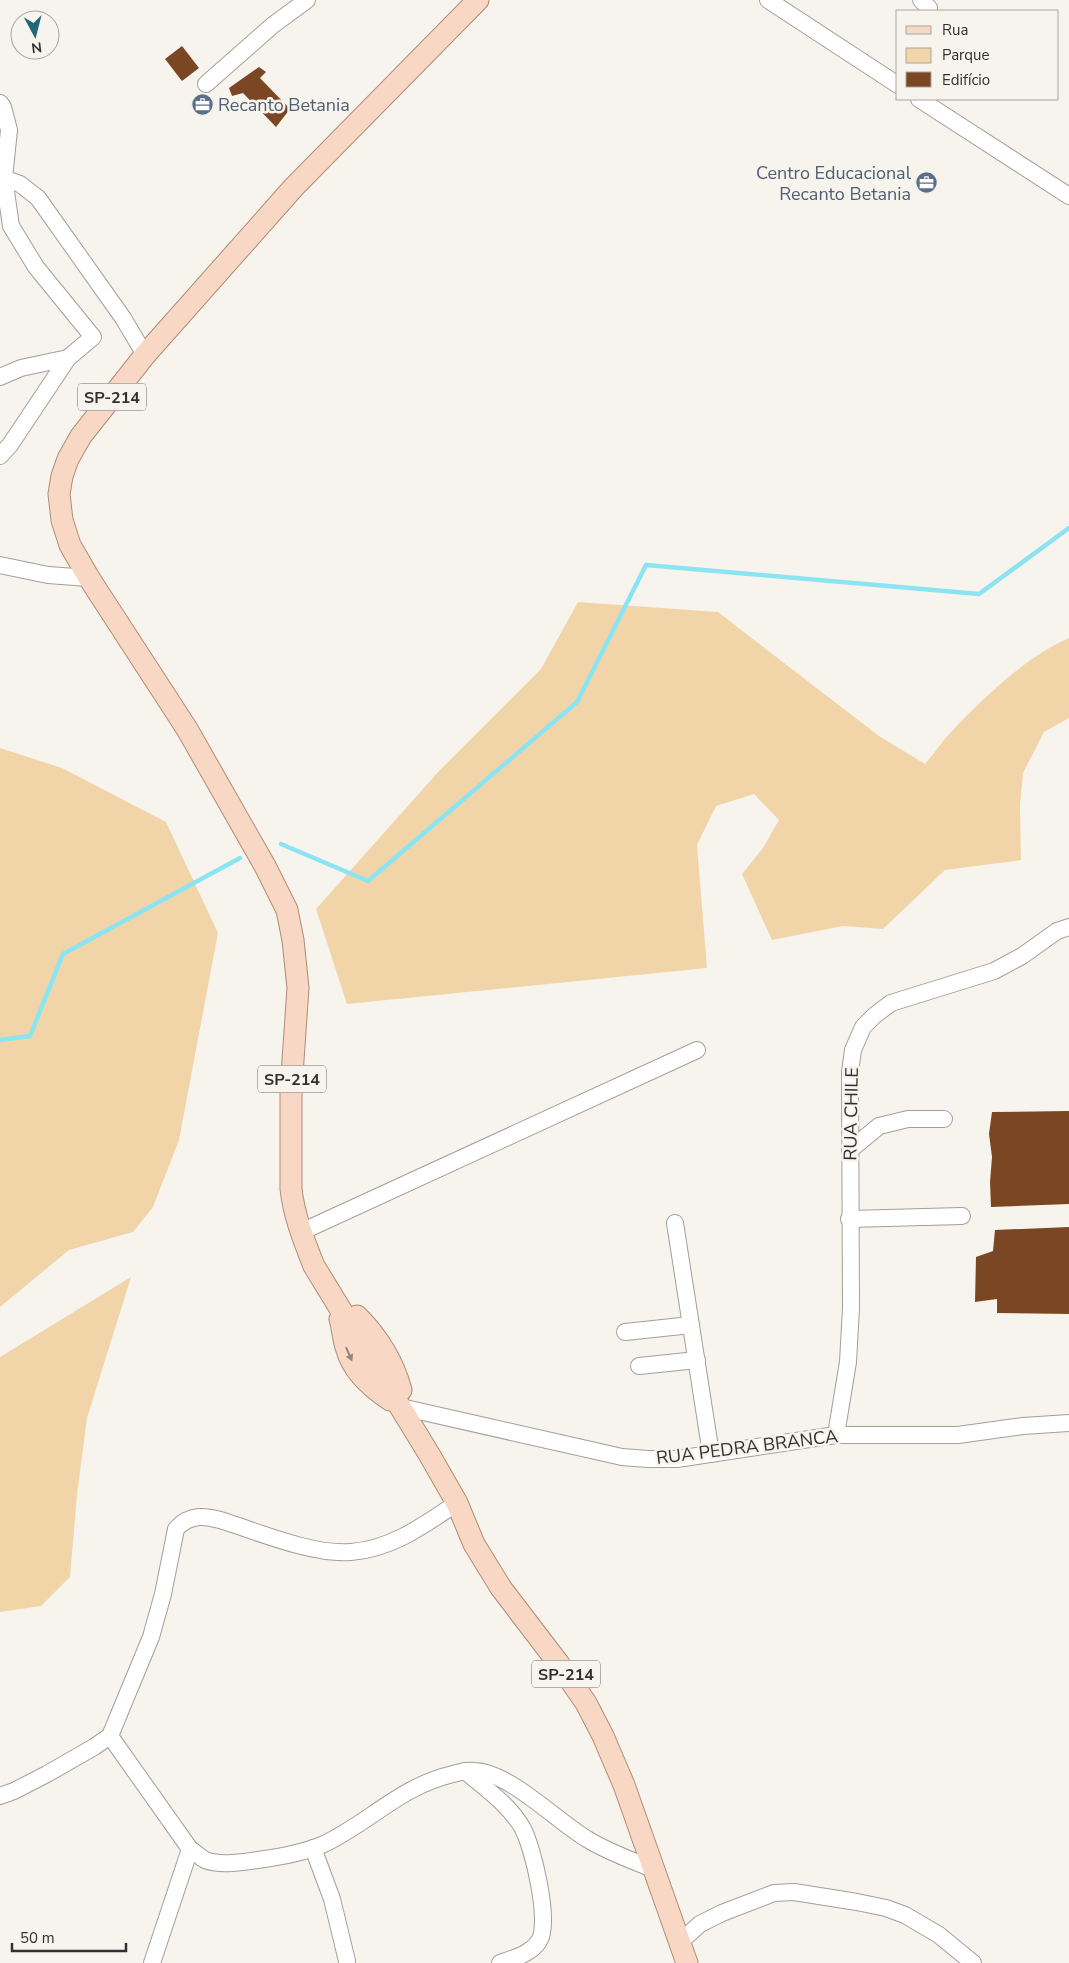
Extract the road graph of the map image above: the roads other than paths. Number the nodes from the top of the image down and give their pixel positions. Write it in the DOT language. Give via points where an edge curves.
graph roads {
  1 [pos="308,0"];
  2 [pos="478,0"];
  3 [pos="768,0"];
  4 [pos="206,84"];
  5 [pos="896,84"];
  6 [pos="921,100"];
  7 [pos="0,103"];
  8 [pos="2,178"];
  9 [pos="1069,196"];
  10 [pos="6,229"];
  11 [pos="145,355"];
  12 [pos="68,358"];
  13 [pos="0,377"];
  14 [pos="0,456"];
  15 [pos="0,564"];
  16 [pos="89,578"];
  17 [pos="1069,927"];
  18 [pos="697,1050"];
  19 [pos="944,1119"];
  20 [pos="850,1150"];
  21 [pos="962,1216"];
  22 [pos="850,1219"];
  23 [pos="675,1223"];
  24 [pos="301,1232"];
  25 [pos="329,1291"];
  26 [pos="691,1325"];
  27 [pos="625,1332"];
  28 [pos="696,1360"];
  29 [pos="639,1366"];
  30 [pos="401,1408"];
  31 [pos="1069,1423"];
  32 [pos="836,1436"];
  33 [pos="711,1454"];
  34 [pos="457,1503"];
  35 [pos="110,1736"];
  36 [pos="464,1772"];
  37 [pos="0,1796"];
  38 [pos="313,1848"];
  39 [pos="190,1849"];
  40 [pos="653,1869"];
  41 [pos="680,1942"];
  42 [pos="347,1961"];
  43 [pos="152,1963"];
  44 [pos="500,1963"];
  45 [pos="688,1963"];
  46 [pos="973,1963"];
  1 -- 4 [label="street" via="273,25"];
  2 -- 11 [label="main road, SP-214" via="294,187"];
  3 -- 5 [label="street"];
  6 -- 9 [label="street"];
  7 -- 8 [label="street" via="9,130"];
  8 -- 10 [label="street"];
  8 -- 11 [label="street" via="20,184 38,198 123,318"];
  10 -- 12 [label="street" via="93,337"];
  11 -- 16 [label="main road, SP-214" via="81,436 62,476 59,494 62,520 70,545"];
  12 -- 13 [label="street" via="22,368"];
  12 -- 14 [label="street"];
  15 -- 16 [label="street" via="48,575"];
  16 -- 24 [label="main road, SP-214" via="187,729 287,910 298,988 290,1151 293,1205"];
  17 -- 20 [label="street, RUA CHILE" via="1057,931 994,971 891,1003 874,1015 863,1027 853,1050"];
  18 -- 24 [label="street"];
  19 -- 20 [label="street" via="908,1119 879,1126"];
  20 -- 22 [label="street, RUA CHILE"];
  21 -- 22 [label="street"];
  22 -- 32 [label="street, RUA CHILE" via="848,1362"];
  23 -- 26 [label="street"];
  24 -- 25 [label="main road, SP-214" via="314,1266"];
  25 -- 30 [label="main road" via="368,1327 388,1356 402,1395"];
  25 -- 30 [label="main road, one-way" via="347,1352 360,1374 375,1390"];
  26 -- 27 [label="street"];
  26 -- 28 [label="street"];
  28 -- 29 [label="street"];
  28 -- 33 [label="street"];
  30 -- 33 [label="street, RUA PEDRA BRANCA" via="622,1457 648,1459"];
  30 -- 34 [label="main road, SP-214"];
  31 -- 32 [label="street, RUA PEDRA BRANCA" via="958,1435"];
  32 -- 33 [label="street, RUA PEDRA BRANCA"];
  34 -- 35 [label="street" via="395,1542 349,1553 313,1548 224,1521 199,1517 182,1522 176,1529 152,1637"];
  34 -- 40 [label="main road, SP-214" via="474,1544 501,1588 590,1711 624,1785"];
  35 -- 37 [label="street" via="47,1774"];
  35 -- 39 [label="street"];
  36 -- 38 [label="street" via="435,1778 408,1791"];
  36 -- 40 [label="street" via="487,1773 501,1780 586,1839"];
  36 -- 44 [label="street" via="509,1809 523,1828 537,1871 545,1924 541,1940 533,1949"];
  38 -- 39 [label="street" via="264,1859 221,1862 206,1860"];
  38 -- 42 [label="street" via="332,1899"];
  39 -- 43 [label="street"];
  40 -- 41 [label="main road, SP-214"];
  41 -- 45 [label="main road, SP-214"];
  41 -- 46 [label="street" via="700,1924 722,1913 774,1893 794,1892 857,1902 906,1915 939,1935"];
}
